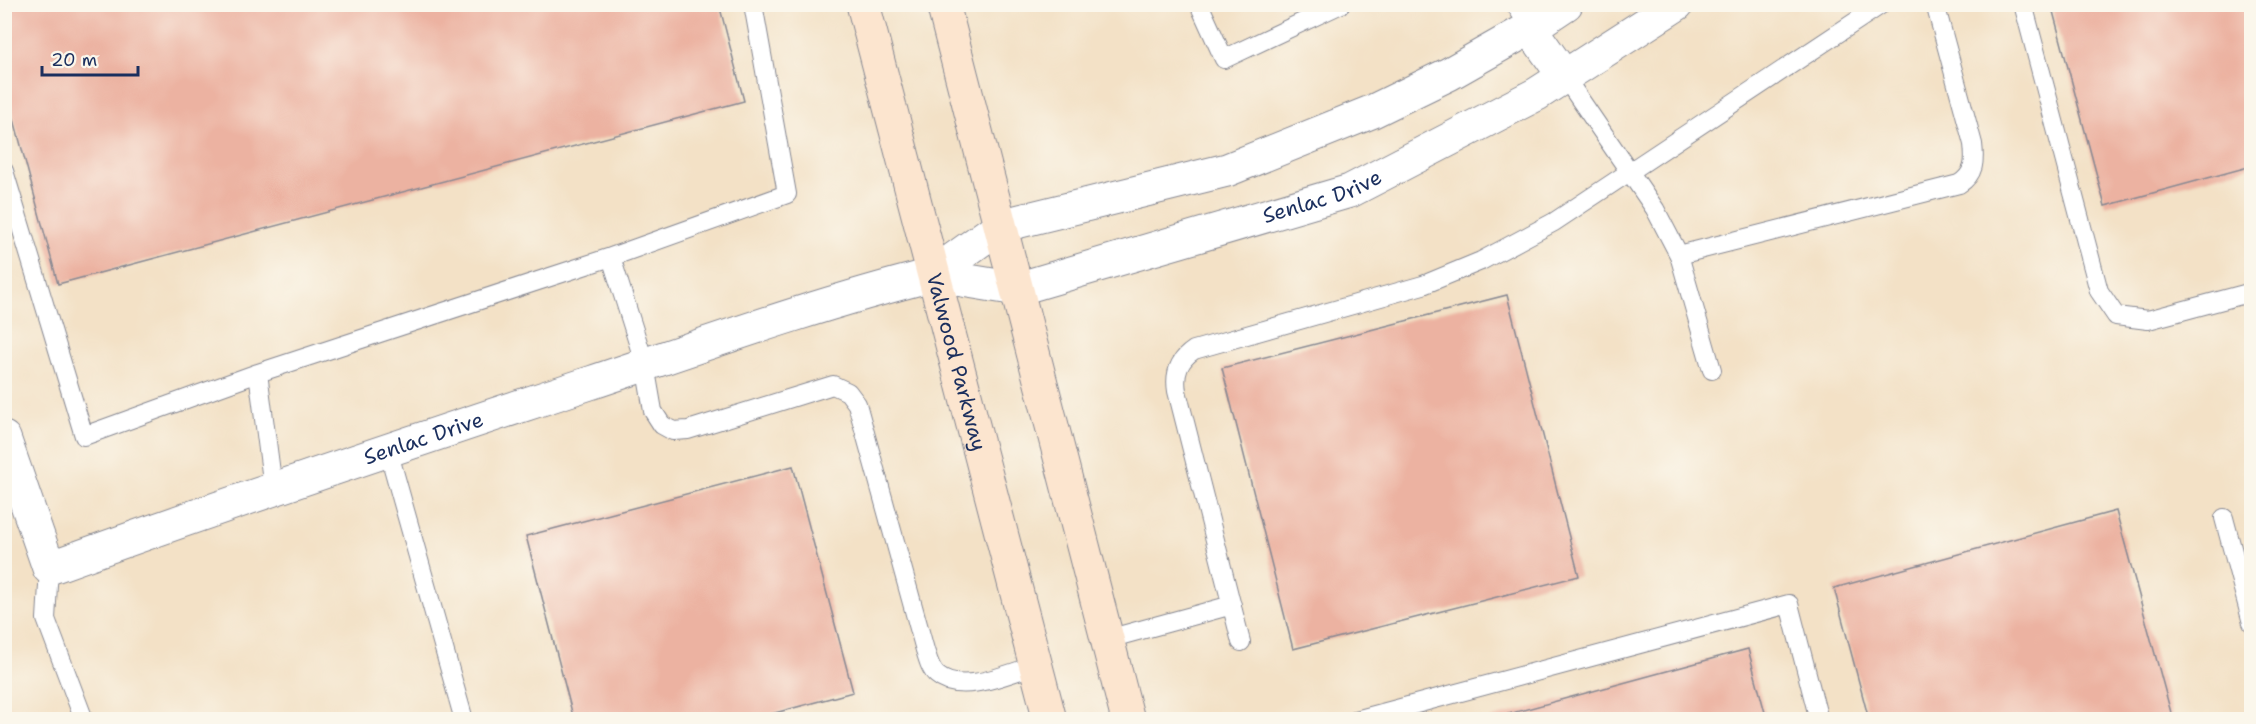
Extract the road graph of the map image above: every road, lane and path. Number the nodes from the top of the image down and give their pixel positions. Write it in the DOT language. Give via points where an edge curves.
graph roads {
  1 [pos="753,4"];
  2 [pos="863,4"];
  3 [pos="943,4"];
  4 [pos="1199,4"];
  5 [pos="1341,4"];
  6 [pos="1566,4"];
  7 [pos="1677,4"];
  8 [pos="1882,4"];
  9 [pos="1935,4"];
  10 [pos="2023,4"];
  11 [pos="1523,16"];
  12 [pos="1564,76"];
  13 [pos="4,171"];
  14 [pos="1631,172"];
  15 [pos="1000,226"];
  16 [pos="1679,255"];
  17 [pos="611,256"];
  18 [pos="932,274"];
  19 [pos="1017,289"];
  20 [pos="2252,292"];
  21 [pos="645,365"];
  22 [pos="1712,370"];
  23 [pos="258,373"];
  24 [pos="4,438"];
  25 [pos="388,450"];
  26 [pos="273,488"];
  27 [pos="2224,518"];
  28 [pos="48,568"];
  29 [pos="1232,605"];
  30 [pos="2252,623"];
  31 [pos="1108,639"];
  32 [pos="1241,642"];
  33 [pos="1036,665"];
  34 [pos="84,720"];
  35 [pos="464,720"];
  36 [pos="1050,720"];
  37 [pos="1128,720"];
  38 [pos="1356,720"];
  39 [pos="1819,720"];
  1 -- 17 [label="lane" via="787,194"];
  2 -- 18 [label="main road, Valwood Parkway"];
  3 -- 15 [label="main road"];
  4 -- 5 [label="lane" via="1224,59"];
  6 -- 11 [label="street, Senlac Drive"];
  7 -- 12 [label="street, Senlac Drive"];
  8 -- 14 [label="lane"];
  9 -- 16 [label="lane" via="1973,144 1975,158 1968,179"];
  10 -- 20 [label="lane" via="2099,291 2116,316 2148,320"];
  11 -- 12 [label="street"];
  11 -- 15 [label="street, Senlac Drive" via="1449,74 1371,112 1227,170"];
  12 -- 14 [label="lane"];
  12 -- 19 [label="street, Senlac Drive" via="1537,94 1350,191"];
  13 -- 23 [label="lane" via="84,436"];
  14 -- 16 [label="lane" via="1656,209"];
  14 -- 29 [label="lane" via="1554,222 1481,261 1432,281 1186,355 1176,370 1177,391"];
  15 -- 18 [label="street, Senlac Drive"];
  15 -- 19 [label="main road"];
  16 -- 22 [label="lane"];
  17 -- 21 [label="lane"];
  17 -- 23 [label="lane"];
  18 -- 19 [label="street, Senlac Drive"];
  18 -- 21 [label="street, Senlac Drive" via="848,296"];
  18 -- 33 [label="main road, Valwood Parkway"];
  19 -- 31 [label="main road"];
  21 -- 25 [label="street, Senlac Drive"];
  21 -- 33 [label="lane" via="653,411 662,425 673,431 688,430 833,385 848,392 857,404 925,650 936,675 964,686"];
  23 -- 26 [label="lane"];
  24 -- 28 [label="street"];
  25 -- 26 [label="street, Senlac Drive"];
  25 -- 35 [label="lane"];
  26 -- 28 [label="street, Senlac Drive"];
  27 -- 30 [label="lane"];
  28 -- 34 [label="lane" via="46,619"];
  29 -- 31 [label="lane"];
  29 -- 32 [label="lane"];
  31 -- 37 [label="main road"];
  33 -- 36 [label="main road, Valwood Parkway"];
  38 -- 39 [label="lane" via="1789,604"];
}
